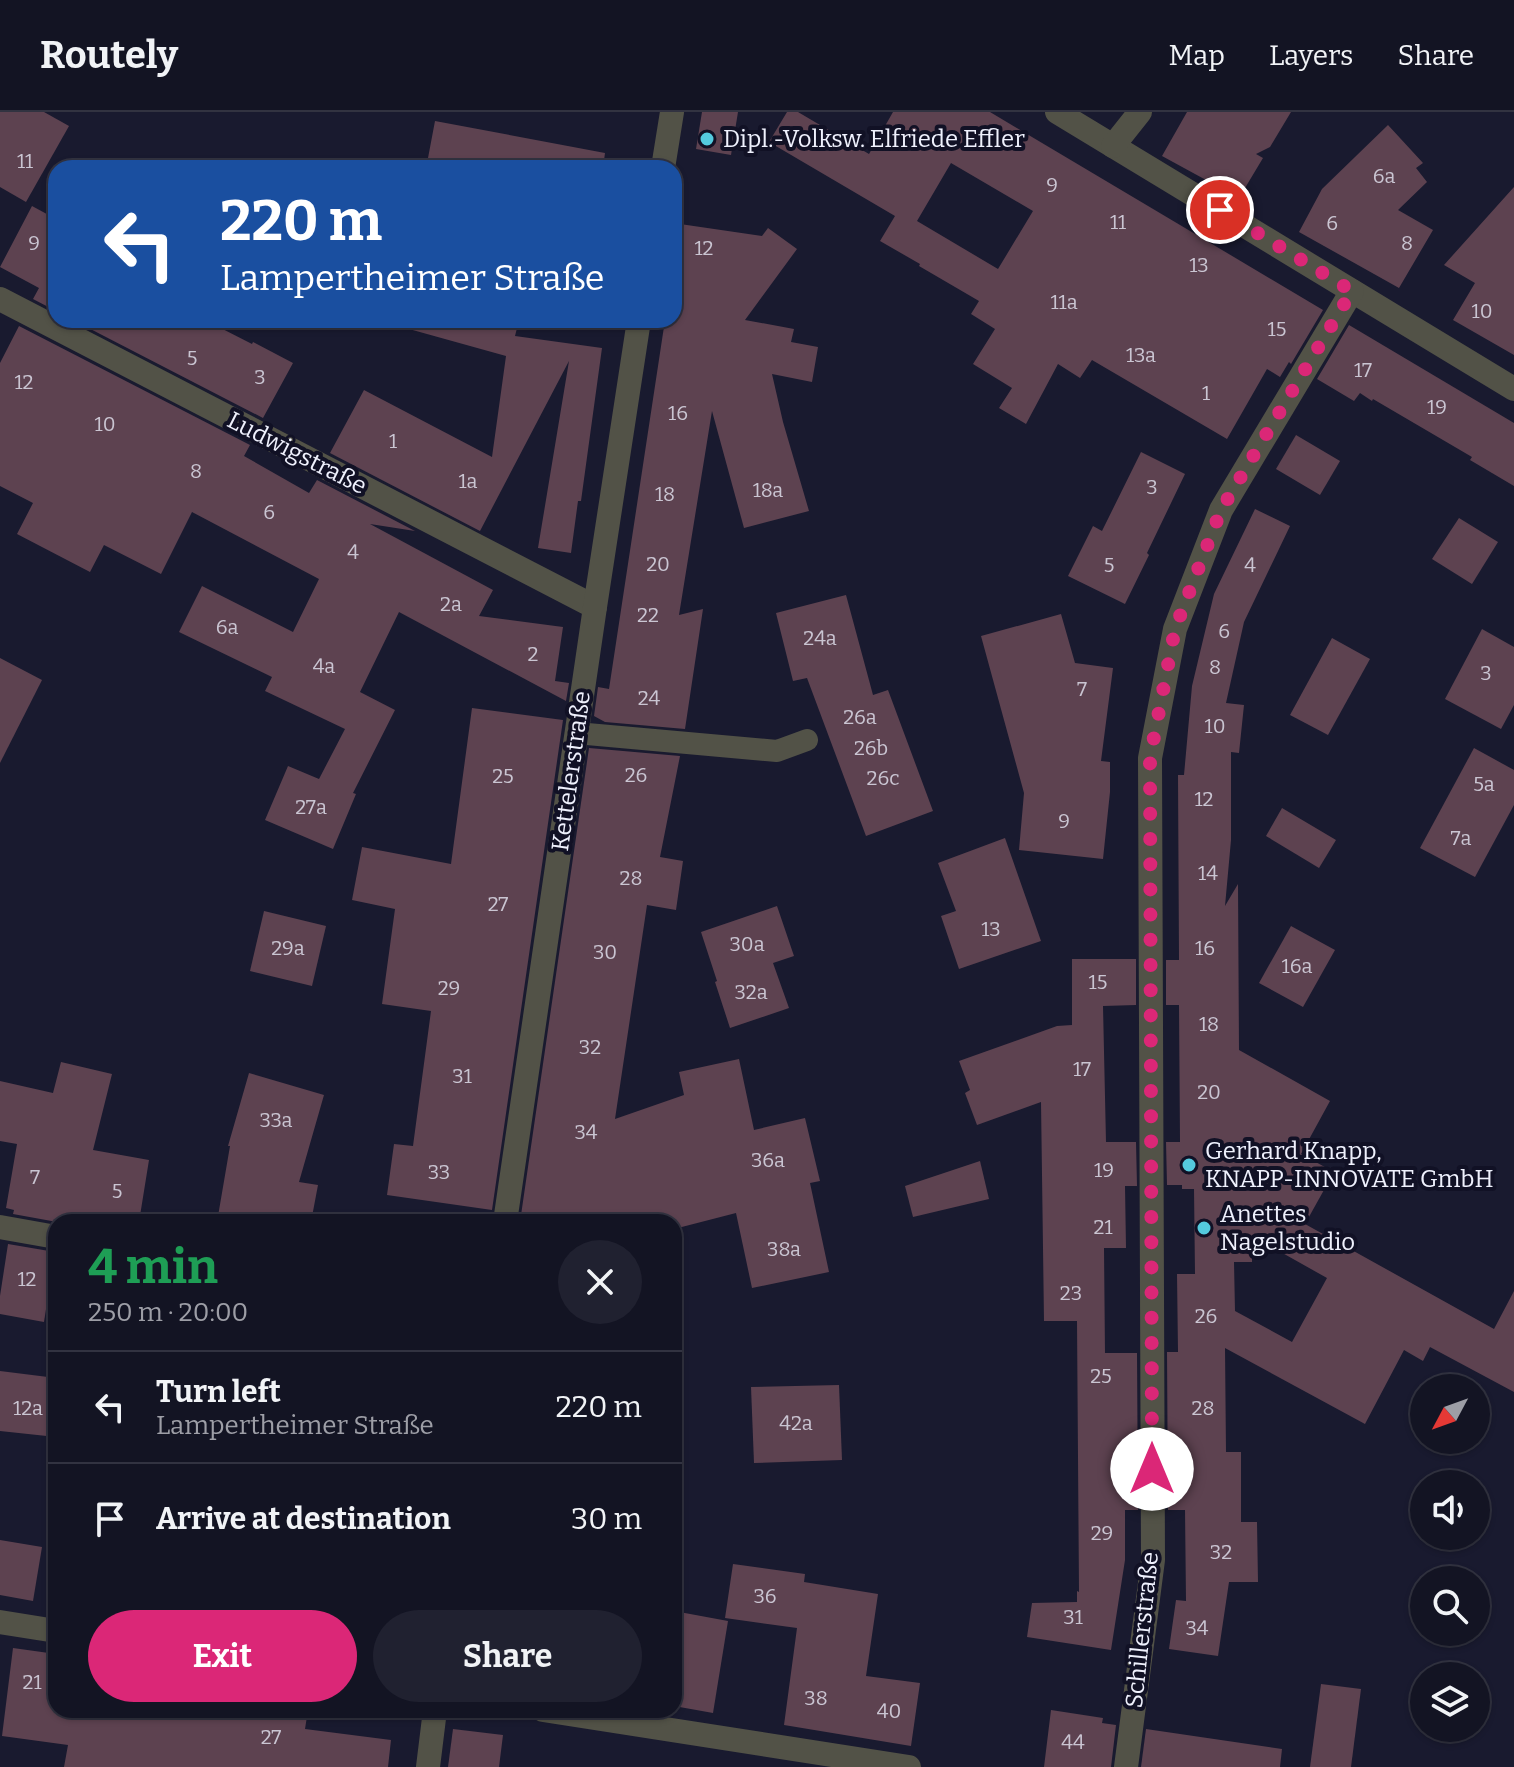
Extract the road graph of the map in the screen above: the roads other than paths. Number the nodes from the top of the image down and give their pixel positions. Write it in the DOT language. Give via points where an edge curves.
graph roads {
  1 [pos="672,112"];
  2 [pos="1057,112"];
  3 [pos="1140,112"];
  4 [pos="1113,146"];
  5 [pos="664,160"];
  6 [pos="1352,291"];
  7 [pos="0,299"];
  8 [pos="48,324"];
  9 [pos="56,328"];
  10 [pos="638,328"];
  11 [pos="1514,389"];
  12 [pos="595,607"];
  13 [pos="576,733"];
  14 [pos="807,740"];
  15 [pos="506,1214"];
  16 [pos="0,1227"];
  17 [pos="48,1236"];
  18 [pos="0,1622"];
  19 [pos="48,1630"];
  20 [pos="434,1718"];
  21 [pos="594,1718"];
  22 [pos="428,1767"];
  23 [pos="909,1767"];
  24 [pos="1126,1767"];
  1 -- 5 [label="street"];
  2 -- 4 [label="street"];
  3 -- 4 [label="street"];
  4 -- 6 [label="street"];
  6 -- 11 [label="street"];
  6 -- 24 [label="street, Schillerstraße" via="1221,510 1175,629 1150,758 1153,1560"];
  7 -- 8 [label="street, Ludwigstraße"];
  9 -- 12 [label="street, Ludwigstraße"];
  10 -- 12 [label="street, Kettelerstraße"];
  12 -- 13 [label="street, Kettelerstraße"];
  13 -- 14 [label="lane" via="777,751"];
  13 -- 15 [label="street, Kettelerstraße"];
  16 -- 17 [label="street"];
  18 -- 19 [label="street"];
  20 -- 22 [label="street"];
  21 -- 23 [label="street"];
}
